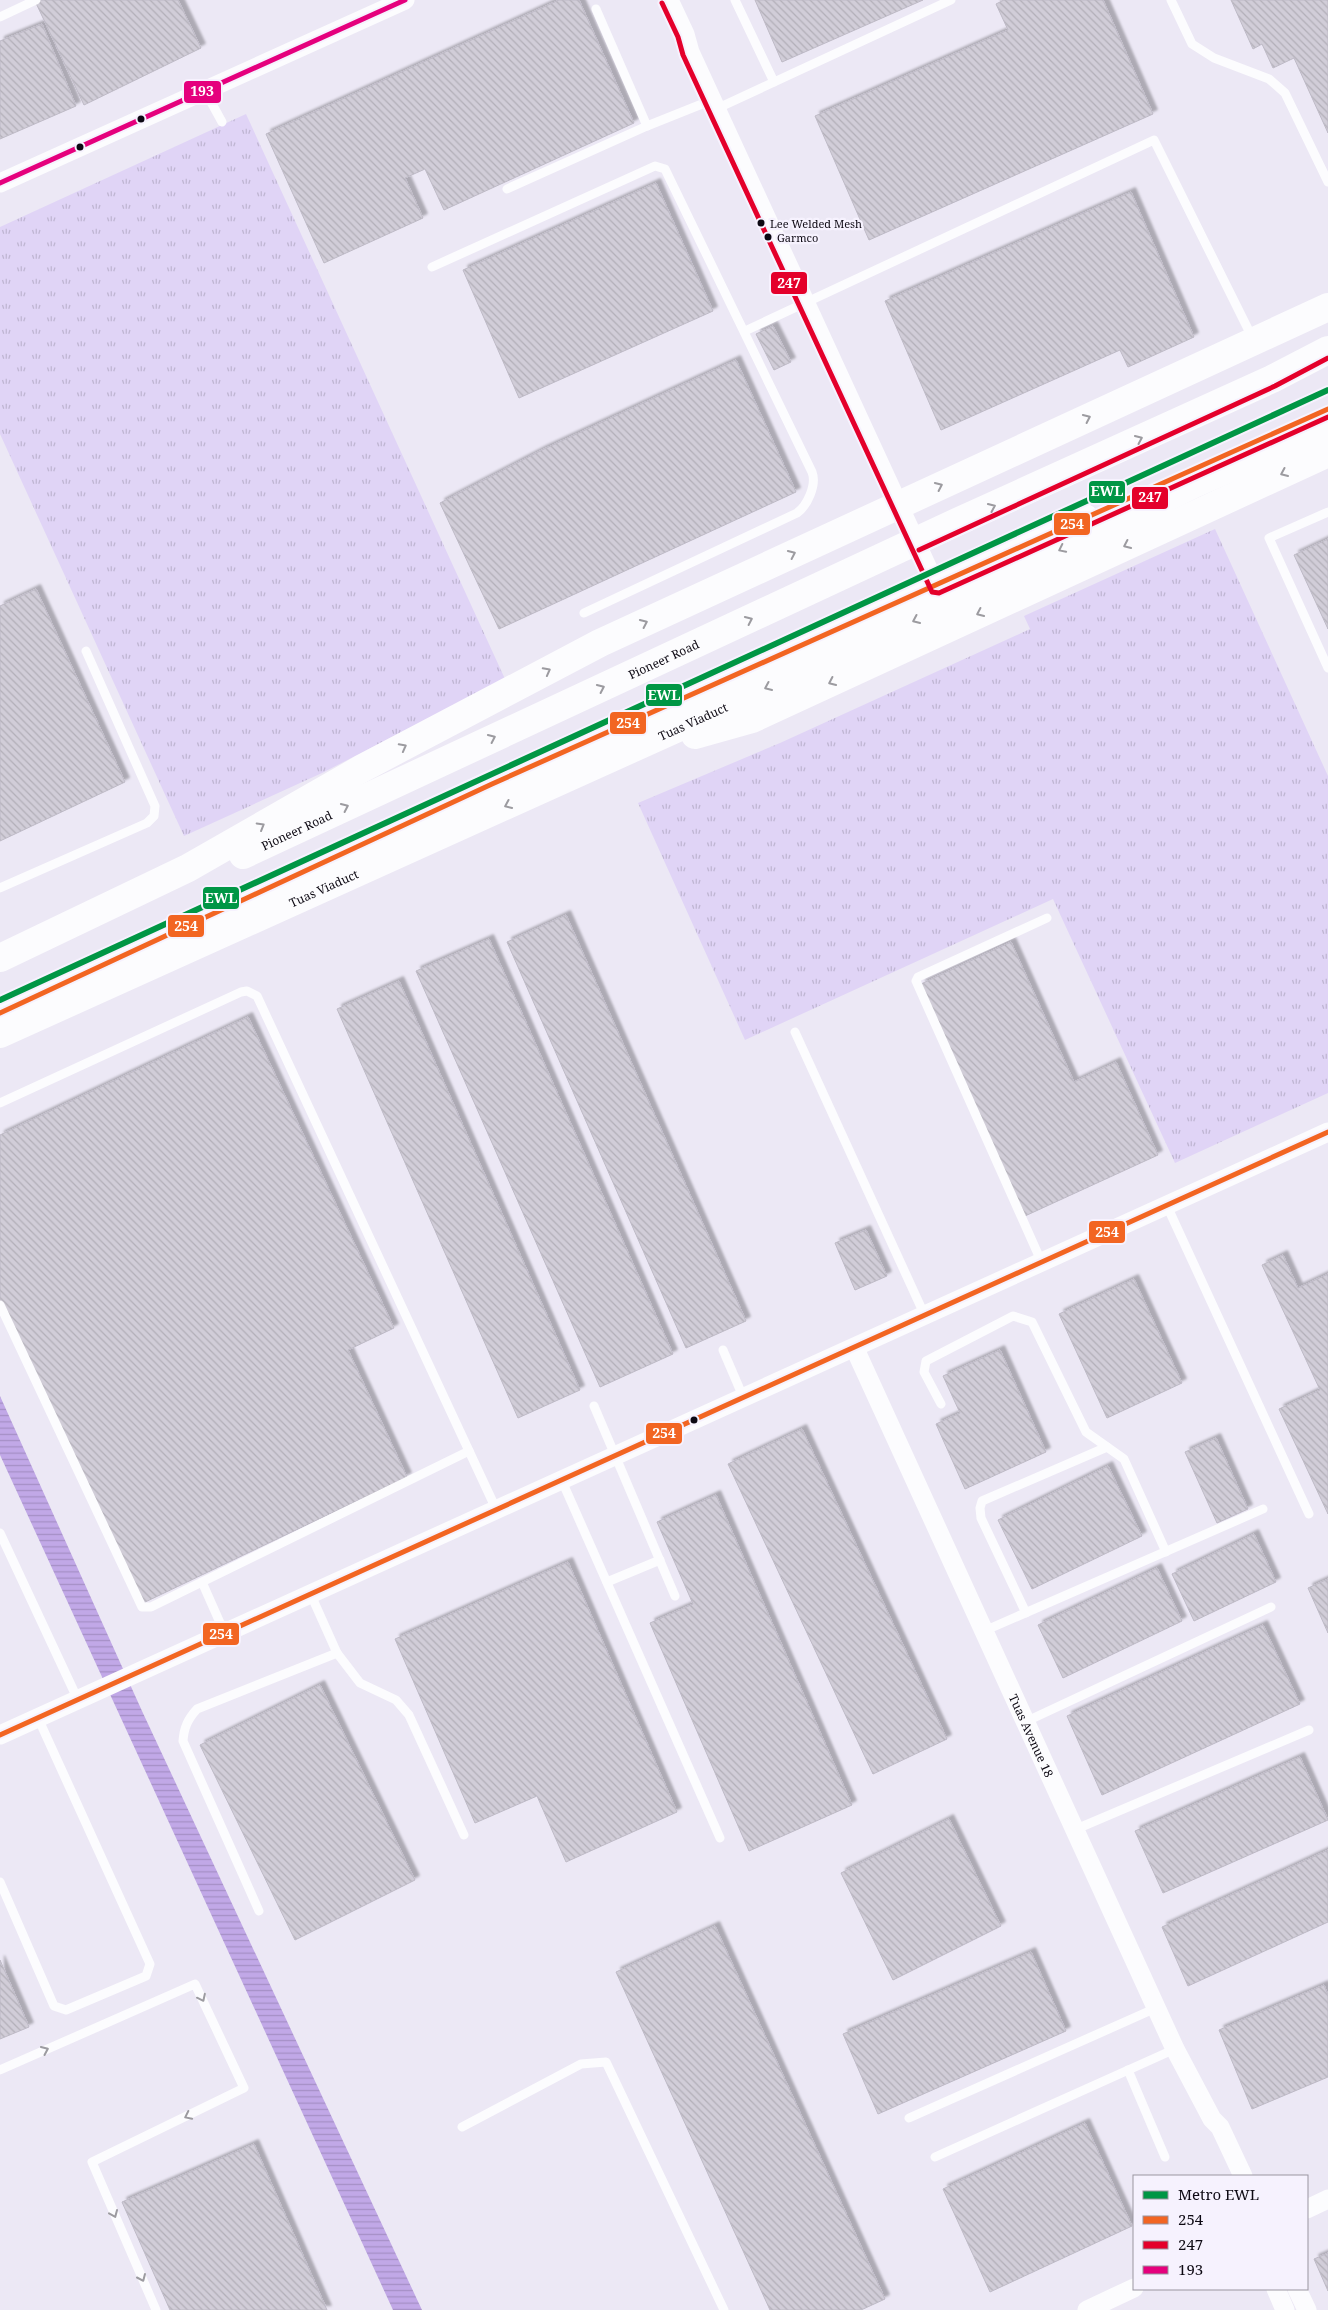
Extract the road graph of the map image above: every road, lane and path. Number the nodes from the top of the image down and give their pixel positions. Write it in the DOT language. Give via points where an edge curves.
graph roads {
  1 [pos="36,0"];
  2 [pos="406,0"];
  3 [pos="656,0"];
  4 [pos="669,0"];
  5 [pos="734,0"];
  6 [pos="951,0"];
  7 [pos="1170,0"];
  8 [pos="596,9"];
  9 [pos="0,17"];
  10 [pos="690,52"];
  11 [pos="774,82"];
  12 [pos="205,91"];
  13 [pos="714,104"];
  14 [pos="222,122"];
  15 [pos="647,126"];
  16 [pos="1328,182"];
  17 [pos="0,183"];
  18 [pos="507,189"];
  19 [pos="432,267"];
  20 [pos="806,304"];
  21 [pos="1328,307"];
  22 [pos="745,331"];
  23 [pos="1328,350"];
  24 [pos="1258,351"];
  25 [pos="1328,410"];
  26 [pos="1328,425"];
  27 [pos="1328,453"];
  28 [pos="1168,480"];
  29 [pos="1328,512"];
  30 [pos="1193,528"];
  31 [pos="916,543"];
  32 [pos="936,586"];
  33 [pos="584,613"];
  34 [pos="86,651"];
  35 [pos="1328,668"];
  36 [pos="492,784"];
  37 [pos="0,888"];
  38 [pos="1047,918"];
  39 [pos="0,958"];
  40 [pos="0,970"];
  41 [pos="0,1013"];
  42 [pos="795,1032"];
  43 [pos="0,1034"];
  44 [pos="0,1103"];
  45 [pos="1328,1132"];
  46 [pos="1168,1206"];
  47 [pos="1042,1263"];
  48 [pos="0,1305"];
  49 [pos="925,1316"];
  50 [pos="855,1349"];
  51 [pos="723,1350"];
  52 [pos="744,1399"];
  53 [pos="941,1404"];
  54 [pos="594,1406"];
  55 [pos="1107,1447"];
  56 [pos="469,1451"];
  57 [pos="616,1457"];
  58 [pos="562,1481"];
  59 [pos="1263,1509"];
  60 [pos="496,1511"];
  61 [pos="1309,1514"];
  62 [pos="0,1534"];
  63 [pos="1166,1552"];
  64 [pos="660,1560"];
  65 [pos="202,1582"];
  66 [pos="607,1582"];
  67 [pos="312,1595"];
  68 [pos="674,1596"];
  69 [pos="1271,1607"];
  70 [pos="1026,1613"];
  71 [pos="984,1632"];
  72 [pos="225,1634"];
  73 [pos="338,1653"];
  74 [pos="78,1700"];
  75 [pos="38,1718"];
  76 [pos="1025,1722"];
  77 [pos="1309,1730"];
  78 [pos="0,1736"];
  79 [pos="1074,1830"];
  80 [pos="464,1835"];
  81 [pos="720,1838"];
  82 [pos="0,1882"];
  83 [pos="259,1911"];
  84 [pos="1156,2008"];
  85 [pos="1175,2049"];
  86 [pos="0,2070"];
  87 [pos="1128,2070"];
  88 [pos="909,2118"];
  89 [pos="1212,2119"];
  90 [pos="462,2127"];
  91 [pos="935,2156"];
  92 [pos="1165,2157"];
  93 [pos="1231,2175"];
  94 [pos="1244,2175"];
  95 [pos="1328,2199"];
  96 [pos="1308,2209"];
  97 [pos="1133,2288"];
  98 [pos="1276,2290"];
  99 [pos="1297,2290"];
  100 [pos="156,2310"];
  101 [pos="724,2310"];
  102 [pos="1087,2310"];
  103 [pos="1285,2310"];
  104 [pos="1307,2310"];
  1 -- 9 [label="lane"];
  2 -- 12 [label="street"];
  3 -- 10 [label="street" via="675,38"];
  4 -- 10 [label="street"];
  5 -- 11 [label="lane"];
  6 -- 11 [label="lane"];
  7 -- 16 [label="lane" via="1192,44 1214,58 1269,79 1285,93"];
  8 -- 15 [label="lane"];
  10 -- 13 [label="street"];
  11 -- 13 [label="lane"];
  12 -- 14 [label="lane"];
  12 -- 17 [label="street"];
  13 -- 15 [label="lane"];
  13 -- 20 [label="street"];
  15 -- 18 [label="lane"];
  19 -- 22 [label="lane" via="654,166 660,167 669,176"];
  20 -- 22 [label="lane"];
  20 -- 24 [label="lane" via="1154,140"];
  20 -- 31 [label="street"];
  39 -- 21 [label="main road, one-way" via="188,868 361,770 600,643"];
  22 -- 33 [label="lane" via="814,477 806,504 797,513"];
  31 -- 23 [label="main road, Pioneer Road, one-way"];
  25 -- 28 [label="main road"];
  26 -- 43 [label="main road, Tuas Viaduct, one-way" via="1194,484 948,606"];
  27 -- 36 [label="main road, one-way" via="752,719 594,764"];
  28 -- 30 [label="lane"];
  28 -- 32 [label="main road"];
  29 -- 35 [label="lane" via="1269,538"];
  31 -- 32 [label="street"];
  40 -- 31 [label="main road, Pioneer Road, one-way"];
  32 -- 36 [label="main road"];
  34 -- 37 [label="lane" via="156,806 154,816 147,823"];
  36 -- 41 [label="main road"];
  38 -- 47 [label="lane" via="918,977 916,981"];
  42 -- 49 [label="lane"];
  44 -- 56 [label="lane" via="241,992 252,992 257,996"];
  45 -- 46 [label="street"];
  46 -- 47 [label="street"];
  46 -- 61 [label="lane"];
  47 -- 49 [label="street"];
  48 -- 65 [label="lane" via="139,1604 147,1608"];
  49 -- 50 [label="street"];
  50 -- 52 [label="street"];
  50 -- 71 [label="street, Tuas Avenue 18"];
  51 -- 52 [label="lane"];
  52 -- 57 [label="street"];
  53 -- 55 [label="lane" via="924,1372 926,1361 1013,1316 1032,1322 1086,1432"];
  54 -- 57 [label="lane"];
  55 -- 63 [label="lane" via="1124,1459"];
  55 -- 70 [label="lane" via="982,1502 981,1518"];
  56 -- 60 [label="lane"];
  56 -- 65 [label="lane"];
  57 -- 58 [label="street"];
  57 -- 64 [label="lane"];
  58 -- 60 [label="street"];
  58 -- 66 [label="lane"];
  59 -- 63 [label="lane"];
  60 -- 67 [label="street"];
  62 -- 74 [label="lane"];
  63 -- 70 [label="lane"];
  64 -- 66 [label="lane"];
  64 -- 68 [label="lane"];
  65 -- 72 [label="lane"];
  66 -- 81 [label="lane"];
  67 -- 72 [label="street"];
  67 -- 73 [label="lane"];
  69 -- 76 [label="lane"];
  70 -- 71 [label="lane"];
  71 -- 76 [label="street, Tuas Avenue 18"];
  72 -- 74 [label="street"];
  73 -- 80 [label="lane" via="360,1683 396,1700 409,1715"];
  73 -- 83 [label="lane" via="197,1709 184,1730 183,1741"];
  74 -- 75 [label="street"];
  75 -- 78 [label="street"];
  75 -- 82 [label="lane" via="150,1964 149,1972 66,2010 54,2006"];
  76 -- 79 [label="street, Tuas Avenue 18"];
  77 -- 79 [label="lane"];
  79 -- 84 [label="street, Tuas Avenue 18"];
  84 -- 85 [label="street, Tuas Avenue 18"];
  84 -- 88 [label="lane"];
  85 -- 87 [label="lane"];
  85 -- 89 [label="street, Tuas Avenue 18"];
  86 -- 100 [label="lane, one-way" via="195,1984 244,2088 92,2162"];
  87 -- 91 [label="lane"];
  87 -- 92 [label="lane"];
  89 -- 93 [label="street, Tuas Avenue 18" via="1213,2131"];
  89 -- 94 [label="street, Tuas Avenue 18" via="1220,2127"];
  90 -- 101 [label="lane" via="581,2064 606,2062"];
  95 -- 96 [label="street"];
  97 -- 102 [label="street"];
  98 -- 103 [label="street"];
  99 -- 104 [label="street"];
}
